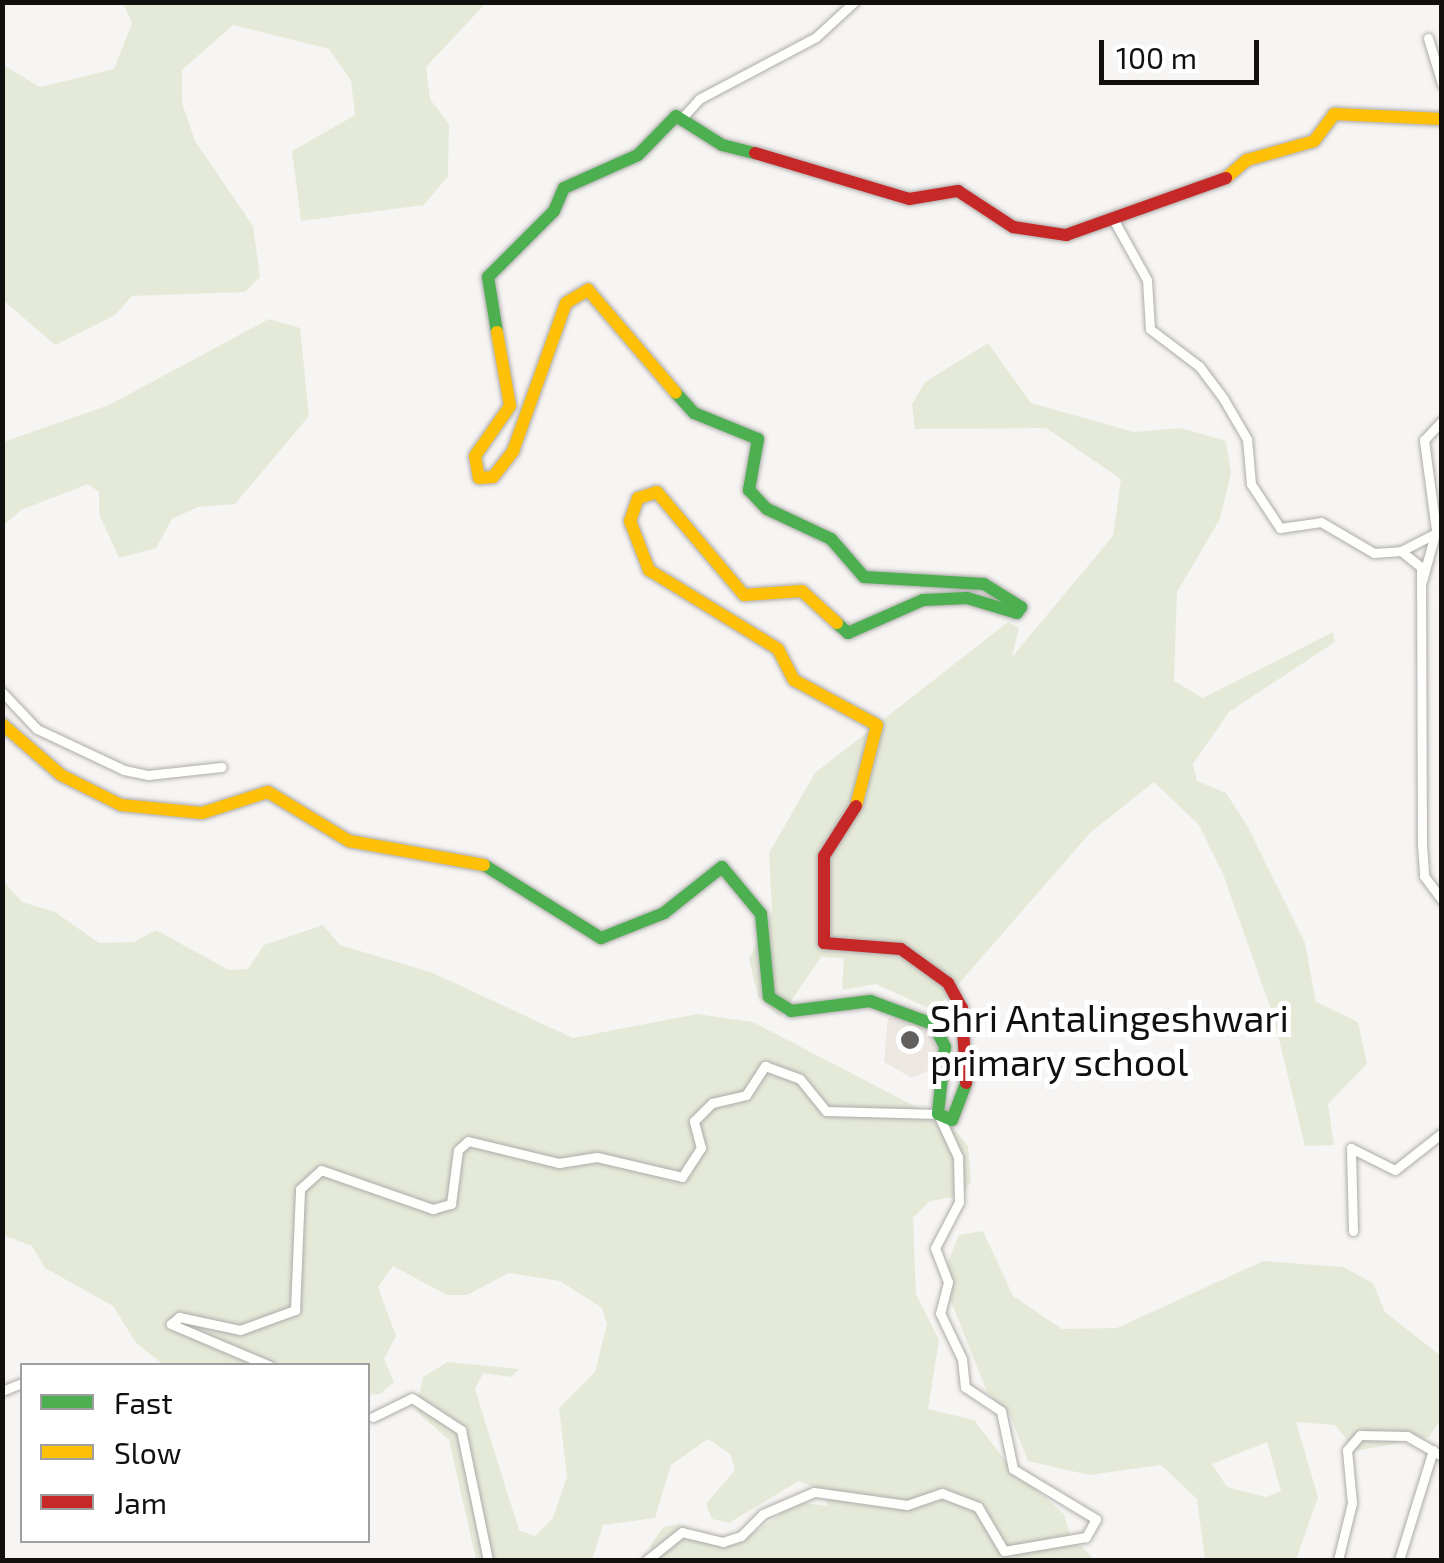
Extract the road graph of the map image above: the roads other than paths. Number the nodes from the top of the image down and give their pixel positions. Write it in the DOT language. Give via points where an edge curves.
graph roads {
  1 [pos="854,2"];
  2 [pos="1428,38"];
  3 [pos="1442,84"];
  4 [pos="682,118"];
  5 [pos="1442,119"];
  6 [pos="1111,214"];
  7 [pos="1442,421"];
  8 [pos="1439,530"];
  9 [pos="1401,550"];
  10 [pos="1416,592"];
  11 [pos="2,692"];
  12 [pos="2,724"];
  13 [pos="222,767"];
  14 [pos="1442,900"];
  15 [pos="938,1114"];
  16 [pos="1442,1134"];
  17 [pos="1353,1230"];
  18 [pos="263,1363"];
  19 [pos="370,1418"];
  20 [pos="1438,1453"];
  21 [pos="488,1560"];
  22 [pos="647,1560"];
  23 [pos="1338,1560"];
  24 [pos="1399,1560"];
  1 -- 4 [label="street" via="816,37 699,99"];
  2 -- 3 [label="street"];
  4 -- 6 [label="street" via="722,145 853,176 909,199 958,191 1013,228 1066,235"];
  4 -- 15 [label="street" via="667,120 638,156 564,188 554,211 488,278 510,406 473,470 493,477 513,451 566,303 588,290 694,414 758,440 749,490 767,509 831,539 864,578 984,584 1016,600 1017,613 967,598 923,600 848,634 802,591 744,594 657,492 638,498 630,520 648,570 778,649 794,680 877,725 862,797 824,856 824,943 901,949 948,983 962,1008 968,1057 964,1100 952,1120"];
  5 -- 6 [label="street" via="1334,114 1314,141 1247,160 1194,193"];
  6 -- 9 [label="street" via="1146,280 1150,328 1199,366 1223,398 1246,439 1251,484 1280,528 1321,522 1374,553"];
  7 -- 8 [label="street" via="1424,440"];
  8 -- 9 [label="street"];
  8 -- 10 [label="street" via="1434,558"];
  9 -- 10 [label="street" via="1421,567"];
  10 -- 14 [label="street" via="1424,876"];
  11 -- 13 [label="street" via="37,729 124,770 148,775"];
  12 -- 15 [label="street" via="60,775 121,805 202,813 268,792 349,842 392,854 477,860 601,938 664,912 702,876 722,867 761,914 769,998 818,1012 870,1001 933,1024 945,1047"];
  15 -- 18 [label="street" via="826,1111 800,1079 765,1066 746,1095 712,1103 694,1121 701,1148 682,1177 597,1157 559,1164 468,1142 458,1150 451,1204 433,1209 321,1170 300,1189 296,1310 240,1330 179,1317 171,1324"];
  15 -- 22 [label="street" via="958,1157 959,1202 936,1248 948,1282 940,1312 962,1359 964,1387 1001,1411 1012,1469 1096,1519 1086,1537 1004,1551 978,1507 942,1493 907,1505 814,1492 763,1514 741,1536 723,1542 682,1532"];
  16 -- 17 [label="street" via="1424,1140 1395,1170 1351,1148"];
  19 -- 21 [label="street" via="412,1398 461,1430"];
  20 -- 23 [label="street" via="1407,1436 1360,1436 1346,1450 1352,1503"];
  20 -- 24 [label="street"];
}
